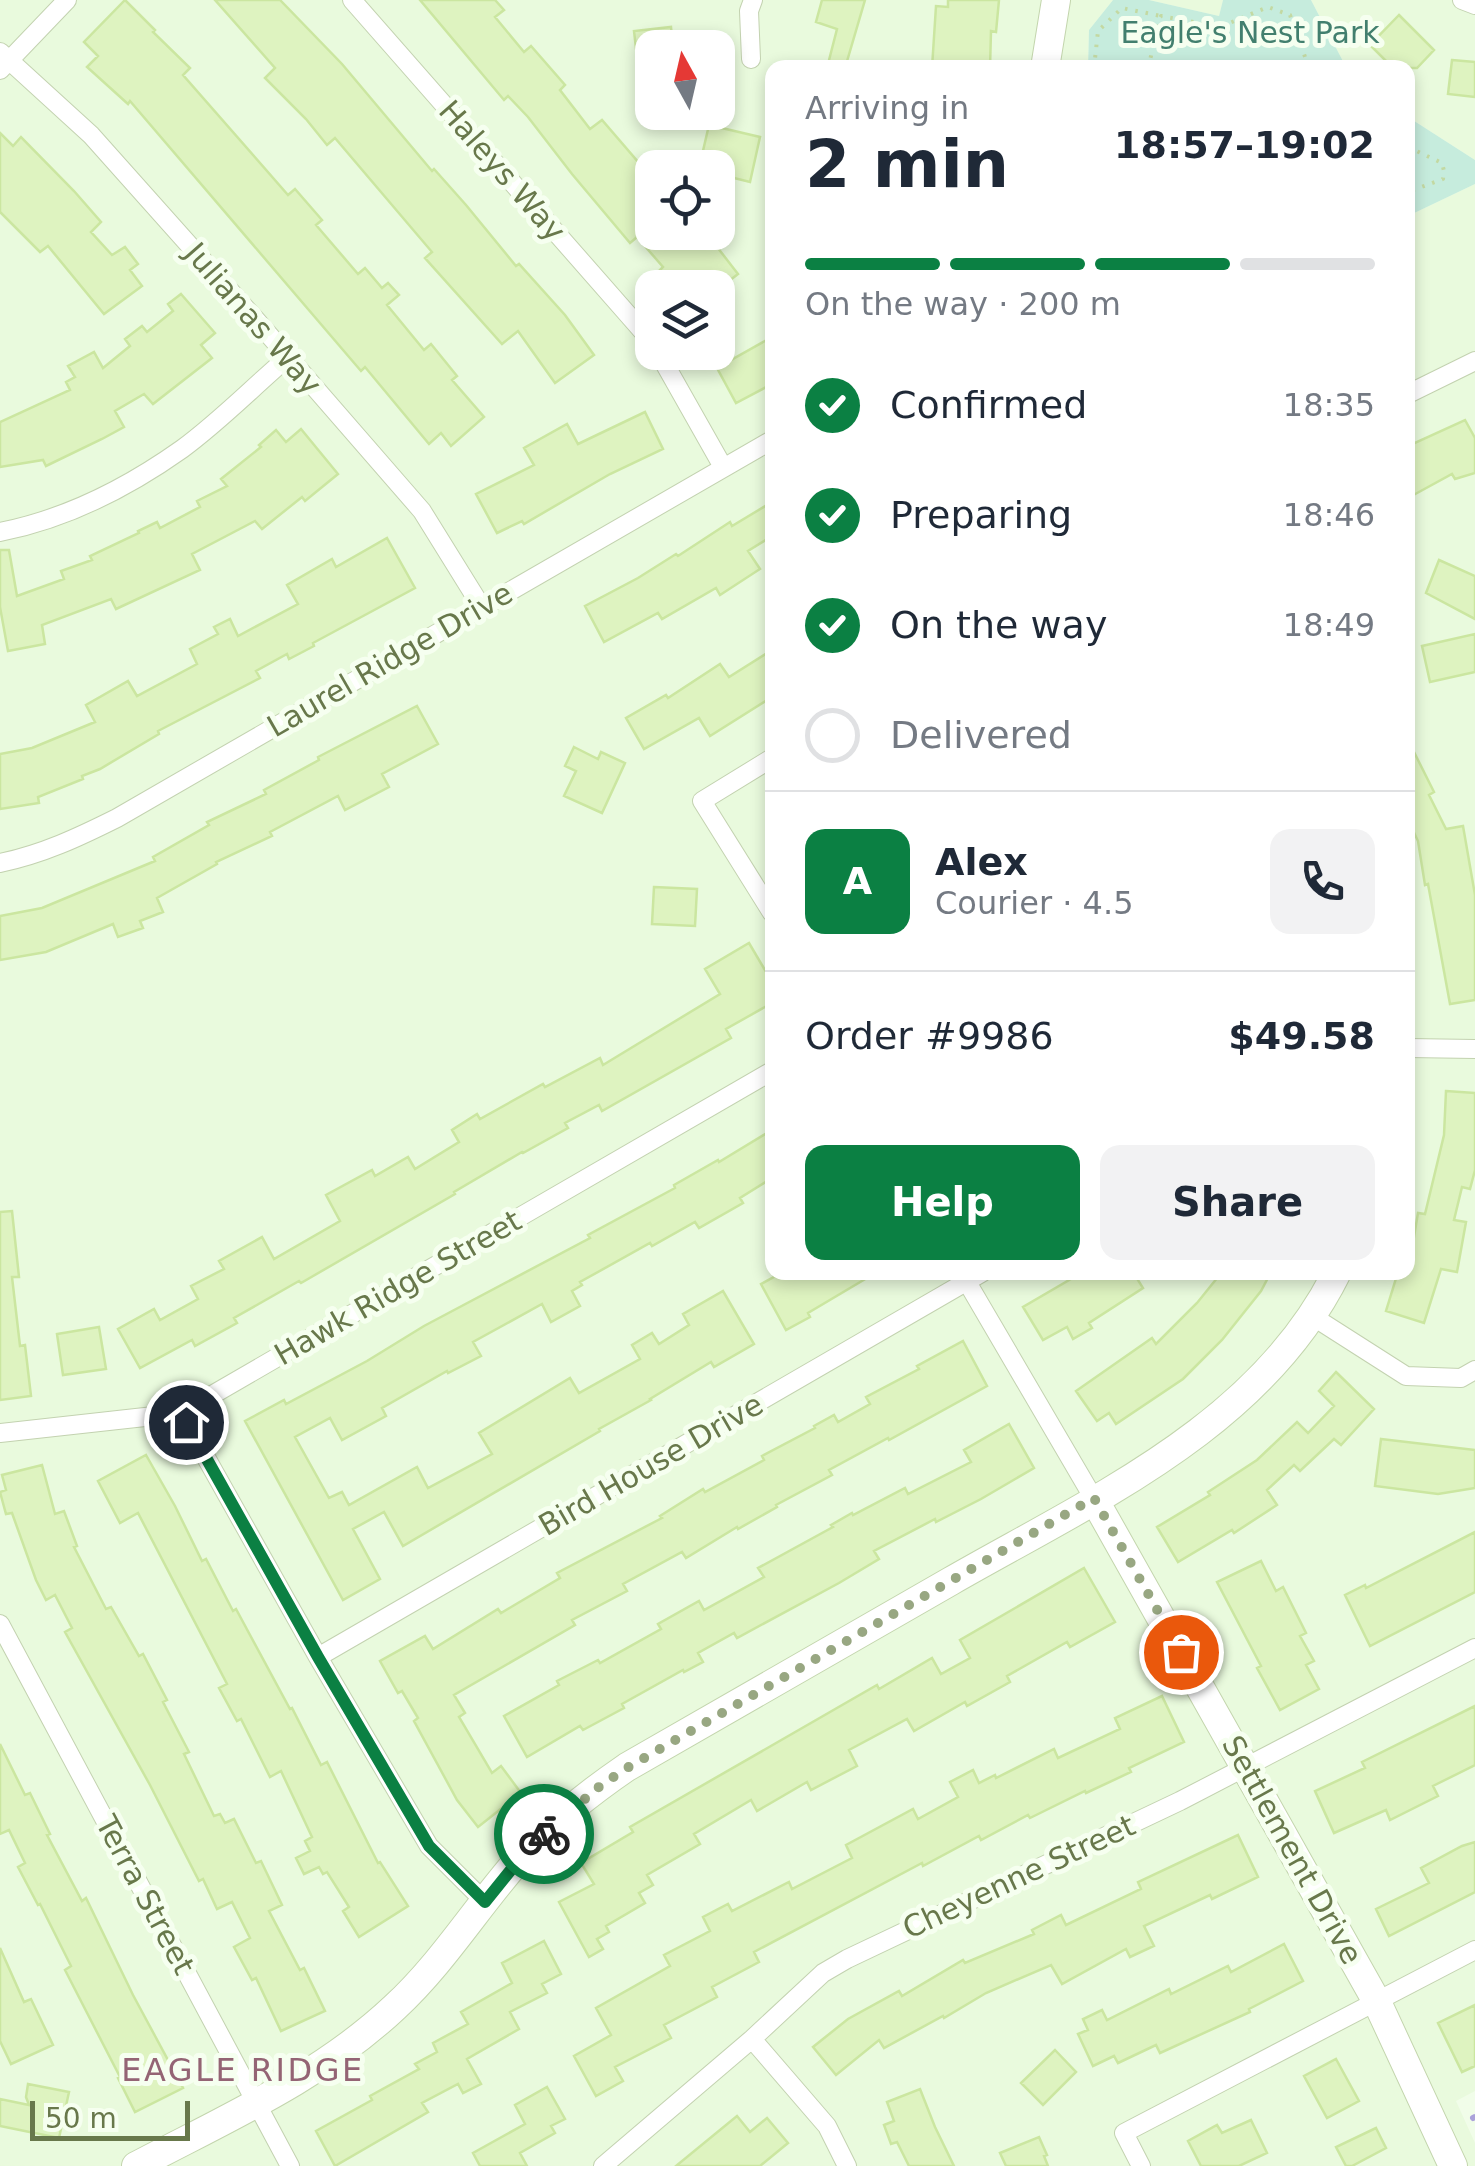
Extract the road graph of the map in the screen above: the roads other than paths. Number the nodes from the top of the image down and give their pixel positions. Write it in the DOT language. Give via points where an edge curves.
graph roads {
  1 [pos="67,0"];
  2 [pos="352,0"];
  3 [pos="753,0"];
  4 [pos="1056,0"];
  5 [pos="1462,0"];
  6 [pos="1475,5"];
  7 [pos="750,59"];
  8 [pos="1047,60"];
  9 [pos="3,61"];
  10 [pos="635,323"];
  11 [pos="287,358"];
  12 [pos="1475,361"];
  13 [pos="668,370"];
  14 [pos="1415,391"];
  15 [pos="765,444"];
  16 [pos="723,468"];
  17 [pos="0,532"];
  18 [pos="480,606"];
  19 [pos="765,762"];
  20 [pos="0,863"];
  21 [pos="765,902"];
  22 [pos="1415,1048"];
  23 [pos="1475,1049"];
  24 [pos="765,1075"];
  25 [pos="970,1280"];
  26 [pos="977,1280"];
  27 [pos="1332,1280"];
  28 [pos="1312,1316"];
  29 [pos="1475,1370"];
  30 [pos="180,1413"];
  31 [pos="0,1433"];
  32 [pos="1094,1498"];
  33 [pos="0,1624"];
  34 [pos="1475,1648"];
  35 [pos="318,1657"];
  36 [pos="1246,1767"];
  37 [pos="485,1902"];
  38 [pos="1475,1950"];
  39 [pos="1377,2002"];
  40 [pos="752,2039"];
  41 [pos="255,2103"];
  42 [pos="136,2166"];
  43 [pos="290,2166"];
  44 [pos="603,2166"];
  45 [pos="847,2166"];
  46 [pos="1141,2166"];
  47 [pos="1454,2166"];
  1 -- 9 [label="street"];
  2 -- 10 [label="street, Haleys Way"];
  3 -- 7 [label="street"];
  4 -- 8 [label="street"];
  5 -- 6 [label="street"];
  9 -- 11 [label="street, Julianas Way" via="90,135"];
  11 -- 17 [label="street" via="202,432 126,485 54,518"];
  11 -- 18 [label="street, Julianas Way" via="422,510"];
  12 -- 14 [label="street"];
  13 -- 16 [label="street"];
  15 -- 16 [label="street, Laurel Ridge Drive"];
  16 -- 18 [label="street, Laurel Ridge Drive"];
  18 -- 20 [label="street, Laurel Ridge Drive" via="117,818 68,843"];
  19 -- 21 [label="street" via="702,801"];
  22 -- 23 [label="street"];
  24 -- 30 [label="street, Hawk Ridge Street"];
  25 -- 35 [label="street, Bird House Drive"];
  26 -- 32 [label="street, Settlement Drive"];
  27 -- 28 [label="street"];
  28 -- 29 [label="street" via="1406,1376 1461,1378"];
  28 -- 32 [label="street" via="1234,1404"];
  30 -- 31 [label="street, Hawk Ridge Street"];
  30 -- 35 [label="street"];
  32 -- 36 [label="street, Settlement Drive"];
  32 -- 37 [label="street" via="627,1768 527,1850"];
  33 -- 41 [label="street, Terra Street"];
  34 -- 36 [label="street, Cheyenne Street"];
  35 -- 37 [label="street" via="429,1846"];
  36 -- 39 [label="street, Settlement Drive"];
  36 -- 40 [label="street, Cheyenne Street" via="847,1959"];
  37 -- 41 [label="street" via="372,2029"];
  38 -- 39 [label="street"];
  39 -- 46 [label="street" via="1124,2133"];
  39 -- 47 [label="street, Settlement Drive"];
  40 -- 44 [label="street, Cheyenne Street"];
  40 -- 45 [label="street" via="826,2126"];
  41 -- 42 [label="street"];
  41 -- 43 [label="street, Terra Street"];
}
